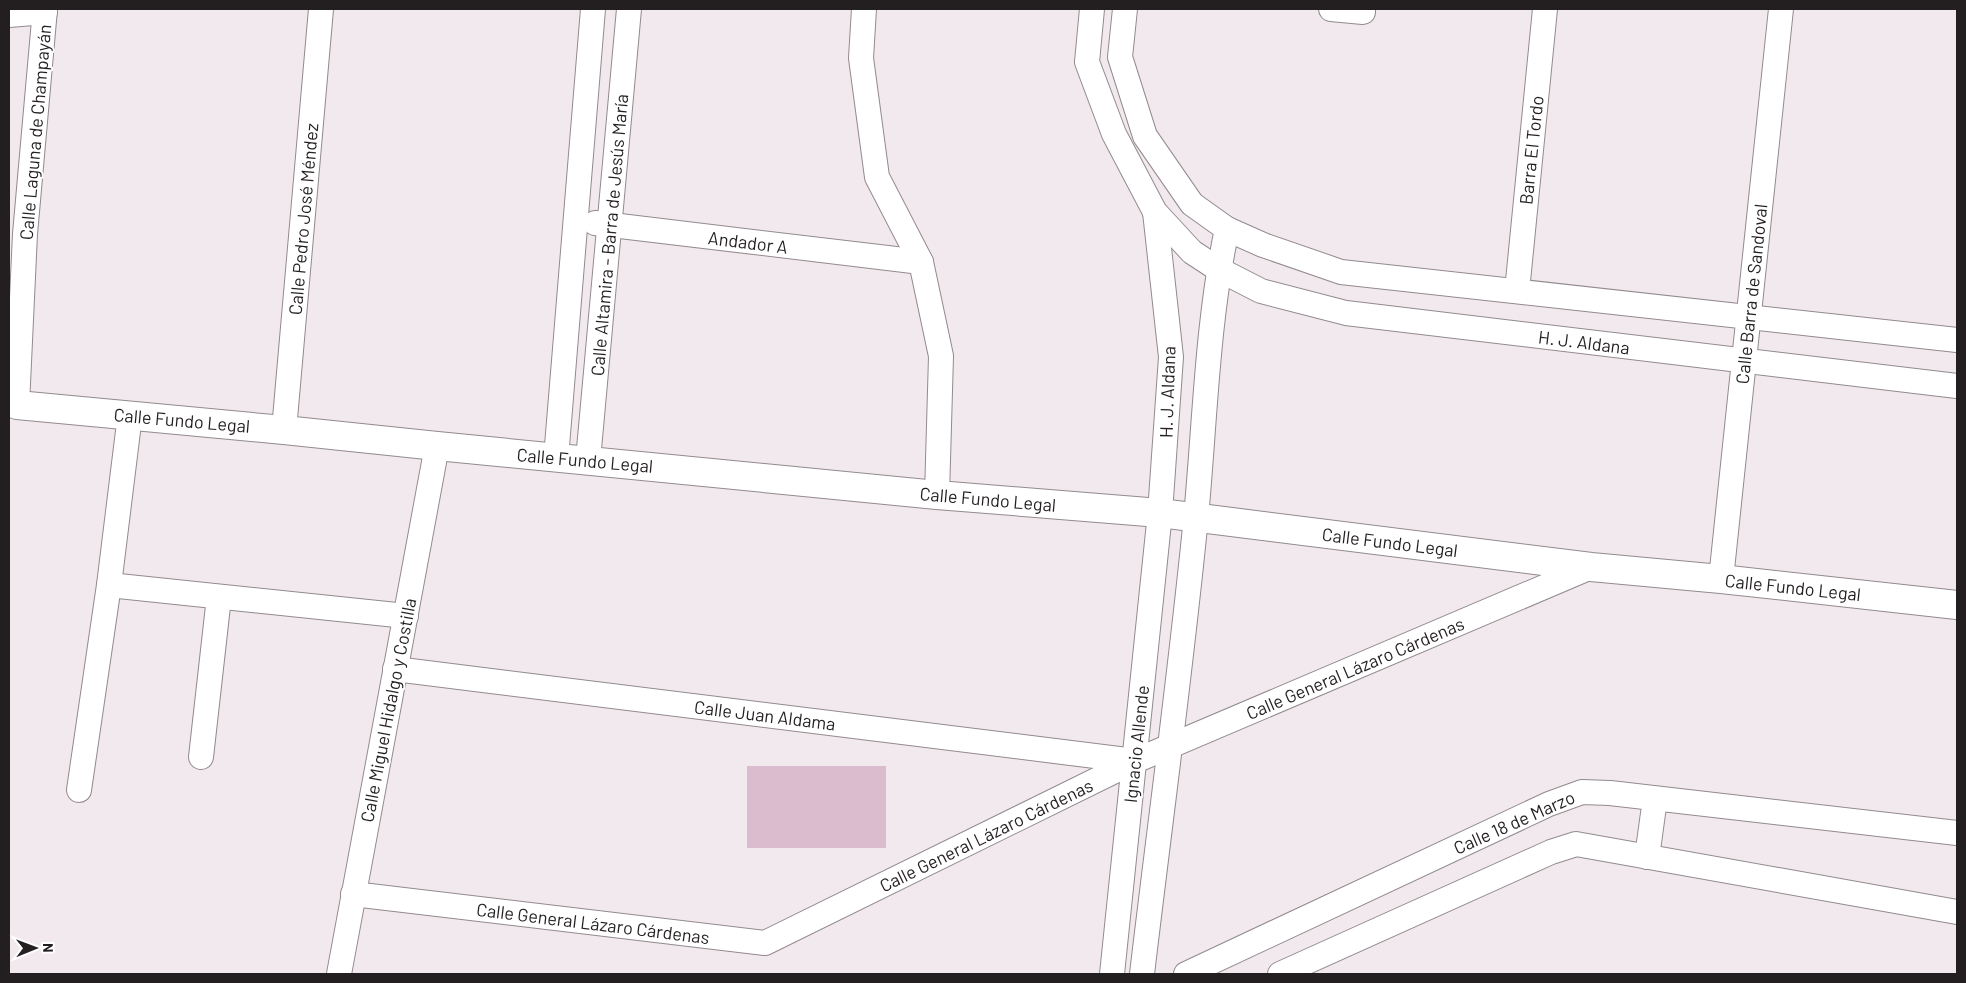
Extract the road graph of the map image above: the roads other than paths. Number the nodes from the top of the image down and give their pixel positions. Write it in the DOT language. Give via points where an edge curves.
graph roads {
  1 [pos="321,9"];
  2 [pos="593,9"];
  3 [pos="629,9"];
  4 [pos="864,9"];
  5 [pos="1092,9"];
  6 [pos="1125,9"];
  7 [pos="1331,9"];
  8 [pos="1545,9"];
  9 [pos="1780,9"];
  10 [pos="1363,10"];
  11 [pos="45,11"];
  12 [pos="9,16"];
  13 [pos="1155,212"];
  14 [pos="575,220"];
  15 [pos="610,225"];
  16 [pos="1227,229"];
  17 [pos="17,235"];
  18 [pos="921,262"];
  19 [pos="1218,269"];
  20 [pos="1517,291"];
  21 [pos="1749,318"];
  22 [pos="1957,340"];
  23 [pos="1744,362"];
  24 [pos="1957,386"];
  25 [pos="17,405"];
  26 [pos="130,415"];
  27 [pos="284,430"];
  28 [pos="437,446"];
  29 [pos="556,458"];
  30 [pos="588,460"];
  31 [pos="937,495"];
  32 [pos="1160,513"];
  33 [pos="1196,518"];
  34 [pos="1591,567"];
  35 [pos="1721,579"];
  36 [pos="109,585"];
  37 [pos="219,597"];
  38 [pos="1957,605"];
  39 [pos="406,616"];
  40 [pos="395,669"];
  41 [pos="1169,747"];
  42 [pos="201,757"];
  43 [pos="1135,761"];
  44 [pos="79,790"];
  45 [pos="1656,799"];
  46 [pos="1957,833"];
  47 [pos="1646,857"];
  48 [pos="353,894"];
  49 [pos="1957,912"];
  50 [pos="339,974"];
  51 [pos="1112,974"];
  52 [pos="1142,974"];
  53 [pos="1186,974"];
  54 [pos="1280,974"];
  1 -- 27 [label="street, Calle Pedro José Méndez"];
  2 -- 14 [label="street, Calle Altamira - Barra de Jesús María"];
  3 -- 15 [label="street, Calle Altamira - Barra de Jesús María"];
  4 -- 18 [label="street" via="861,58 876,177"];
  5 -- 13 [label="street, H. J. Aldana" via="1087,62 1114,134"];
  6 -- 16 [label="street" via="1120,56 1145,136 1192,204"];
  7 -- 10 [label="street"];
  8 -- 20 [label="street, Barra El Tordo"];
  9 -- 21 [label="street, Calle Barra de Sandoval"];
  11 -- 12 [label="street"];
  11 -- 17 [label="street, Calle Laguna de Champayán"];
  13 -- 19 [label="street, H. J. Aldana" via="1192,252"];
  13 -- 32 [label="street, H. J. Aldana" via="1171,357"];
  14 -- 15 [label="street, Andador A"];
  14 -- 29 [label="street, Calle Altamira - Barra de Jesús María"];
  15 -- 18 [label="street, Andador A"];
  15 -- 30 [label="street, Calle Altamira - Barra de Jesús María"];
  16 -- 19 [label="street, H. J. Aldana"];
  16 -- 20 [label="street" via="1341,272"];
  17 -- 25 [label="street, Calle Laguna de Champayán"];
  18 -- 31 [label="street" via="941,356"];
  19 -- 23 [label="street, H. J. Aldana" via="1261,291 1346,313"];
  19 -- 33 [label="street, H. J. Aldana"];
  20 -- 21 [label="street"];
  21 -- 22 [label="street"];
  21 -- 23 [label="street, Calle Barra de Sandoval"];
  23 -- 24 [label="street, H. J. Aldana"];
  23 -- 35 [label="street, Calle Barra de Sandoval"];
  25 -- 26 [label="street, Calle Fundo Legal"];
  26 -- 27 [label="street, Calle Fundo Legal"];
  26 -- 36 [label="street"];
  27 -- 28 [label="street, Calle Fundo Legal"];
  28 -- 29 [label="street, Calle Fundo Legal"];
  28 -- 39 [label="street, Calle Miguel Hidalgo y Costilla"];
  29 -- 30 [label="street, Calle Fundo Legal"];
  30 -- 31 [label="street, Calle Fundo Legal"];
  31 -- 32 [label="street, Calle Fundo Legal"];
  32 -- 33 [label="street, Calle Fundo Legal"];
  32 -- 43 [label="street, Ignacio Allende"];
  33 -- 34 [label="street, Calle Fundo Legal"];
  33 -- 41 [label="street, Ignacio Allende"];
  34 -- 35 [label="street, Calle Fundo Legal"];
  34 -- 41 [label="street, Calle General Lázaro Cárdenas"];
  35 -- 38 [label="street, Calle Fundo Legal"];
  36 -- 37 [label="street"];
  36 -- 44 [label="street"];
  37 -- 39 [label="street"];
  37 -- 42 [label="street"];
  39 -- 40 [label="street, Calle Miguel Hidalgo y Costilla"];
  40 -- 43 [label="street, Calle Juan Aldama"];
  40 -- 48 [label="street, Calle Miguel Hidalgo y Costilla"];
  41 -- 43 [label="street, Calle General Lázaro Cárdenas"];
  41 -- 52 [label="street, Ignacio Allende"];
  43 -- 48 [label="street, Calle General Lázaro Cárdenas" via="765,943"];
  43 -- 51 [label="street, Ignacio Allende"];
  45 -- 46 [label="street, Calle 18 de Marzo"];
  45 -- 47 [label="street"];
  45 -- 53 [label="street, Calle 18 de Marzo" via="1582,792 1557,801"];
  47 -- 49 [label="street"];
  47 -- 54 [label="street" via="1576,844 1559,849"];
  48 -- 50 [label="street, Calle Miguel Hidalgo y Costilla"];
}
